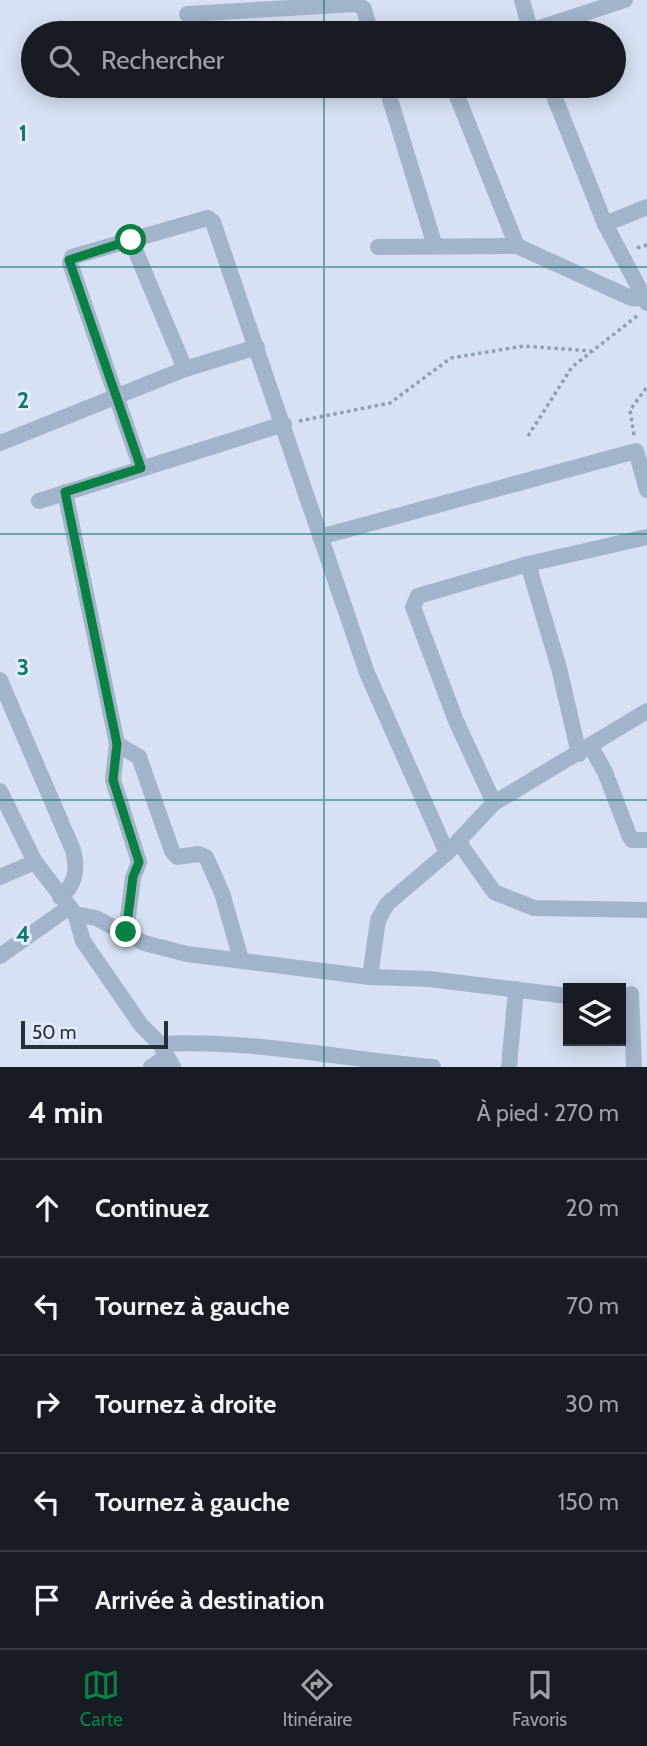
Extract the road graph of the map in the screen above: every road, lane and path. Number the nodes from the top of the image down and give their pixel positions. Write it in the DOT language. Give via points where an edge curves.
graph roads {
  1 [pos="522,0"];
  2 [pos="625,0"];
  3 [pos="187,14"];
  4 [pos="367,21"];
  5 [pos="528,21"];
  6 [pos="563,21"];
  7 [pos="390,98"];
  8 [pos="458,98"];
  9 [pos="555,98"];
  10 [pos="647,207"];
  11 [pos="605,224"];
  12 [pos="131,240"];
  13 [pos="435,246"];
  14 [pos="517,246"];
  15 [pos="377,247"];
  16 [pos="646,304"];
  17 [pos="257,347"];
  18 [pos="591,351"];
  19 [pos="185,369"];
  20 [pos="647,387"];
  21 [pos="116,398"];
  22 [pos="284,424"];
  23 [pos="528,436"];
  24 [pos="0,443"];
  25 [pos="636,451"];
  26 [pos="141,468"];
  27 [pos="647,490"];
  28 [pos="65,492"];
  29 [pos="39,501"];
  30 [pos="320,537"];
  31 [pos="647,537"];
  32 [pos="528,564"];
  33 [pos="0,680"];
  34 [pos="647,711"];
  35 [pos="117,744"];
  36 [pos="585,750"];
  37 [pos="0,791"];
  38 [pos="494,803"];
  39 [pos="647,840"];
  40 [pos="453,847"];
  41 [pos="35,862"];
  42 [pos="0,877"];
  43 [pos="68,906"];
  44 [pos="647,910"];
  45 [pos="126,932"];
  46 [pos="0,956"];
  47 [pos="241,959"];
  48 [pos="370,977"];
  49 [pos="516,989"];
  50 [pos="633,994"];
  51 [pos="563,995"];
  52 [pos="167,1056"];
  53 [pos="386,1065"];
  54 [pos="151,1067"];
  55 [pos="433,1067"];
  56 [pos="509,1067"];
  57 [pos="634,1067"];
  1 -- 5 [label="street"];
  2 -- 6 [label="street"];
  3 -- 4 [label="street" via="358,4"];
  7 -- 13 [label="street"];
  8 -- 14 [label="street"];
  9 -- 11 [label="street"];
  10 -- 11 [label="street"];
  11 -- 16 [label="street"];
  12 -- 17 [label="street" via="211,220"];
  12 -- 19 [label="street"];
  12 -- 21 [label="street" via="69,260"];
  13 -- 14 [label="street"];
  13 -- 15 [label="street"];
  14 -- 16 [label="street"];
  16 -- 18 [label="path"];
  17 -- 19 [label="street"];
  17 -- 22 [label="street"];
  18 -- 22 [label="path" via="524,346 451,358 390,403"];
  18 -- 23 [label="path" via="572,367"];
  19 -- 21 [label="street"];
  20 -- 25 [label="path" via="630,410"];
  21 -- 24 [label="street"];
  21 -- 26 [label="street"];
  22 -- 26 [label="street"];
  22 -- 30 [label="street"];
  25 -- 27 [label="street"];
  25 -- 30 [label="street"];
  26 -- 28 [label="street"];
  28 -- 29 [label="street"];
  28 -- 35 [label="street"];
  30 -- 40 [label="street" via="367,673"];
  31 -- 32 [label="street"];
  32 -- 36 [label="street"];
  32 -- 38 [label="street" via="418,596 414,607 456,722"];
  33 -- 43 [label="street" via="73,850 76,871"];
  34 -- 36 [label="street"];
  35 -- 45 [label="street" via="113,780 139,862"];
  35 -- 47 [label="street" via="139,757 172,851 177,857 206,857 222,892"];
  36 -- 38 [label="street"];
  36 -- 39 [label="street" via="605,772 632,840"];
  37 -- 41 [label="street"];
  38 -- 40 [label="street"];
  40 -- 44 [label="street" via="494,892 534,908"];
  40 -- 48 [label="street" via="380,913"];
  41 -- 42 [label="street"];
  41 -- 43 [label="street"];
  43 -- 45 [label="street"];
  43 -- 46 [label="street"];
  43 -- 52 [label="street" via="106,977"];
  45 -- 47 [label="street" via="166,950"];
  47 -- 48 [label="street"];
  48 -- 49 [label="street"];
  49 -- 51 [label="street"];
  49 -- 56 [label="street"];
  50 -- 57 [label="street"];
  52 -- 53 [label="street" via="227,1044"];
  52 -- 54 [label="street"];
  53 -- 55 [label="street"];
}
